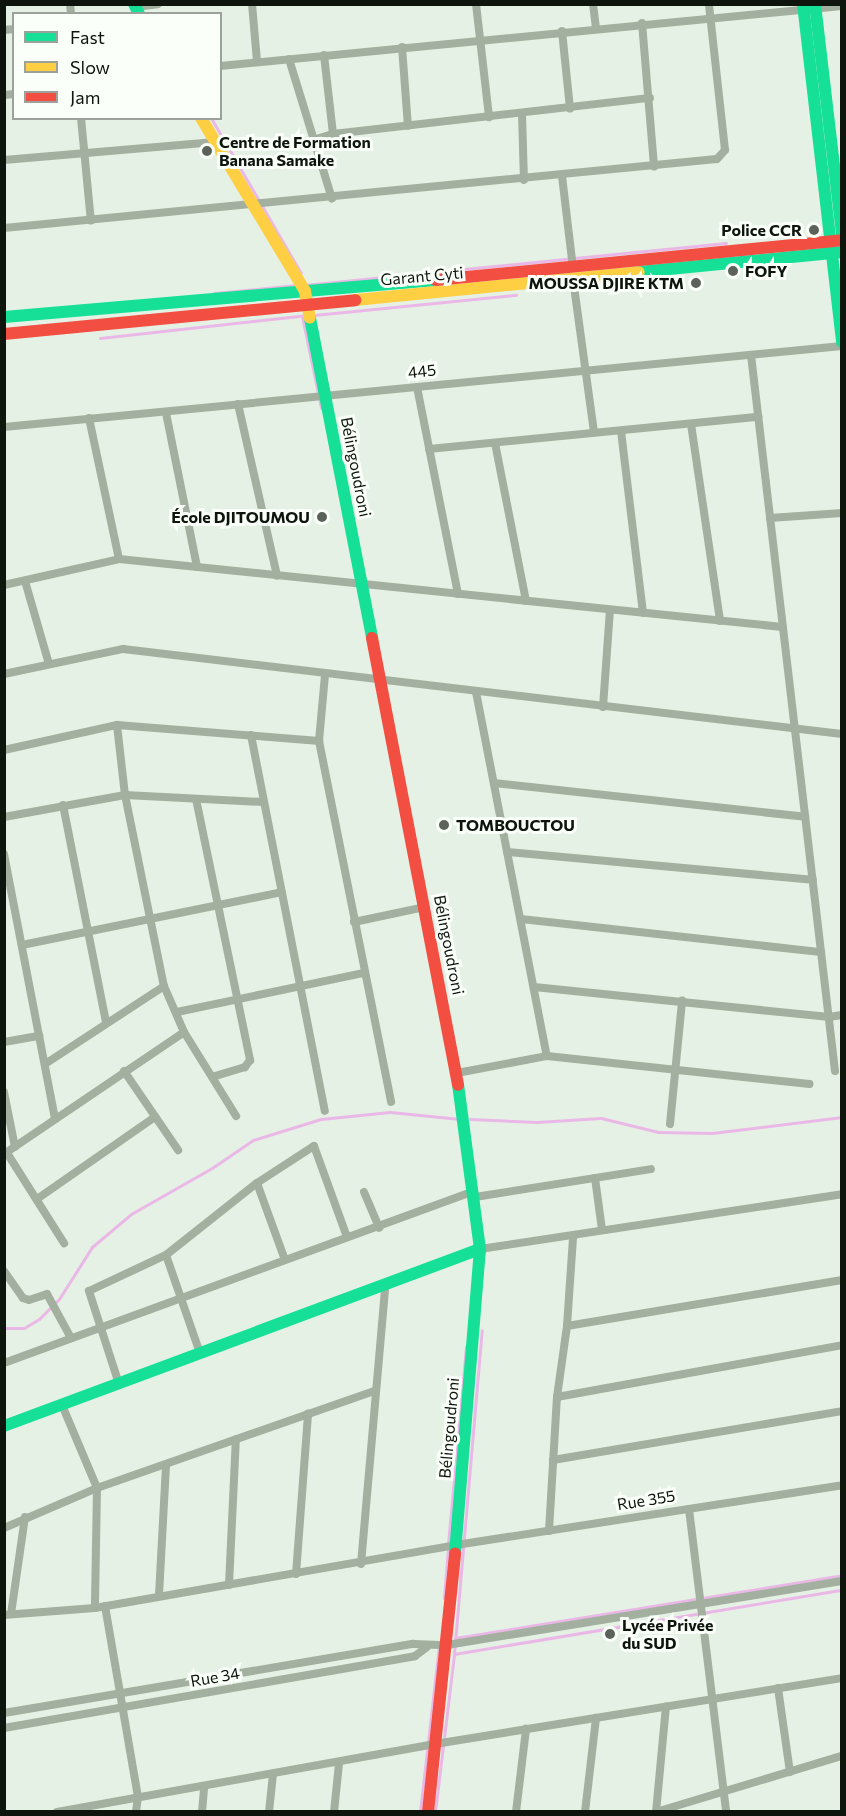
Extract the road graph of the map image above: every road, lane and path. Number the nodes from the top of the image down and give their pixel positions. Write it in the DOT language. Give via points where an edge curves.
graph roads {
  1 [pos="158,4"];
  2 [pos="252,4"];
  3 [pos="476,4"];
  4 [pos="593,4"];
  5 [pos="709,4"];
  6 [pos="809,6"];
  7 [pos="842,6"];
  8 [pos="136,8"];
  9 [pos="710,17"];
  10 [pos="642,24"];
  11 [pos="596,28"];
  12 [pos="562,32"];
  13 [pos="481,39"];
  14 [pos="402,47"];
  15 [pos="324,55"];
  16 [pos="289,59"];
  17 [pos="257,61"];
  18 [pos="222,66"];
  19 [pos="650,98"];
  20 [pos="570,109"];
  21 [pos="522,114"];
  22 [pos="489,117"];
  23 [pos="81,120"];
  24 [pos="202,120"];
  25 [pos="408,126"];
  26 [pos="333,134"];
  27 [pos="313,140"];
  28 [pos="215,142"];
  29 [pos="836,151"];
  30 [pos="85,153"];
  31 [pos="4,160"];
  32 [pos="654,167"];
  33 [pos="562,176"];
  34 [pos="524,180"];
  35 [pos="332,199"];
  36 [pos="253,207"];
  37 [pos="91,221"];
  38 [pos="4,228"];
  39 [pos="842,234"];
  40 [pos="836,246"];
  41 [pos="573,274"];
  42 [pos="306,291"];
  43 [pos="308,303"];
  44 [pos="4,317"];
  45 [pos="4,334"];
  46 [pos="842,344"];
  47 [pos="751,355"];
  48 [pos="586,370"];
  49 [pos="417,387"];
  50 [pos="326,396"];
  51 [pos="238,404"];
  52 [pos="166,413"];
  53 [pos="758,417"];
  54 [pos="89,418"];
  55 [pos="691,424"];
  56 [pos="4,427"];
  57 [pos="621,431"];
  58 [pos="594,433"];
  59 [pos="495,443"];
  60 [pos="429,449"];
  61 [pos="842,513"];
  62 [pos="770,518"];
  63 [pos="118,559"];
  64 [pos="197,567"];
  65 [pos="277,576"];
  66 [pos="25,581"];
  67 [pos="4,585"];
  68 [pos="362,585"];
  69 [pos="458,594"];
  70 [pos="526,601"];
  71 [pos="610,610"];
  72 [pos="644,613"];
  73 [pos="720,621"];
  74 [pos="783,627"];
  75 [pos="49,664"];
  76 [pos="4,675"];
  77 [pos="325,675"];
  78 [pos="381,681"];
  79 [pos="476,692"];
  80 [pos="603,707"];
  81 [pos="117,725"];
  82 [pos="795,728"];
  83 [pos="842,734"];
  84 [pos="251,735"];
  85 [pos="319,741"];
  86 [pos="4,750"];
  87 [pos="494,783"];
  88 [pos="125,795"];
  89 [pos="196,799"];
  90 [pos="264,802"];
  91 [pos="63,805"];
  92 [pos="4,817"];
  93 [pos="805,817"];
  94 [pos="507,852"];
  95 [pos="4,854"];
  96 [pos="813,880"];
  97 [pos="7,884"];
  98 [pos="282,892"];
  99 [pos="217,906"];
  100 [pos="425,908"];
  101 [pos="150,919"];
  102 [pos="520,920"];
  103 [pos="354,922"];
  104 [pos="88,932"];
  105 [pos="21,945"];
  106 [pos="821,951"];
  107 [pos="364,973"];
  108 [pos="301,984"];
  109 [pos="164,986"];
  110 [pos="534,987"];
  111 [pos="234,997"];
  112 [pos="682,1001"];
  113 [pos="177,1012"];
  114 [pos="842,1015"];
  115 [pos="829,1017"];
  116 [pos="106,1023"];
  117 [pos="184,1032"];
  118 [pos="39,1036"];
  119 [pos="4,1042"];
  120 [pos="547,1056"];
  121 [pos="45,1064"];
  122 [pos="675,1070"];
  123 [pos="124,1071"];
  124 [pos="835,1071"];
  125 [pos="457,1073"];
  126 [pos="213,1077"];
  127 [pos="810,1084"];
  128 [pos="4,1092"];
  129 [pos="391,1102"];
  130 [pos="325,1111"];
  131 [pos="236,1116"];
  132 [pos="155,1117"];
  133 [pos="55,1119"];
  134 [pos="670,1124"];
  135 [pos="15,1147"];
  136 [pos="178,1150"];
  137 [pos="6,1154"];
  138 [pos="651,1169"];
  139 [pos="595,1178"];
  140 [pos="257,1183"];
  141 [pos="364,1192"];
  142 [pos="475,1194"];
  143 [pos="842,1194"];
  144 [pos="37,1199"];
  145 [pos="379,1227"];
  146 [pos="602,1230"];
  147 [pos="347,1237"];
  148 [pos="573,1237"];
  149 [pos="64,1243"];
  150 [pos="480,1249"];
  151 [pos="166,1254"];
  152 [pos="285,1260"];
  153 [pos="4,1271"];
  154 [pos="842,1280"];
  155 [pos="384,1287"];
  156 [pos="181,1298"];
  157 [pos="567,1326"];
  158 [pos="102,1329"];
  159 [pos="71,1338"];
  160 [pos="842,1345"];
  161 [pos="200,1353"];
  162 [pos="4,1363"];
  163 [pos="119,1384"];
  164 [pos="374,1391"];
  165 [pos="556,1397"];
  166 [pos="63,1405"];
  167 [pos="842,1411"];
  168 [pos="308,1413"];
  169 [pos="4,1426"];
  170 [pos="236,1439"];
  171 [pos="553,1460"];
  172 [pos="166,1464"];
  173 [pos="842,1485"];
  174 [pos="97,1488"];
  175 [pos="688,1509"];
  176 [pos="25,1516"];
  177 [pos="4,1528"];
  178 [pos="549,1531"];
  179 [pos="456,1545"];
  180 [pos="360,1564"];
  181 [pos="296,1574"];
  182 [pos="842,1581"];
  183 [pos="229,1586"];
  184 [pos="159,1595"];
  185 [pos="703,1602"];
  186 [pos="105,1606"];
  187 [pos="95,1608"];
  188 [pos="8,1614"];
  189 [pos="447,1645"];
  190 [pos="427,1647"];
  191 [pos="842,1678"];
  192 [pos="778,1688"];
  193 [pos="123,1694"];
  194 [pos="713,1698"];
  195 [pos="666,1706"];
  196 [pos="125,1708"];
  197 [pos="4,1713"];
  198 [pos="596,1718"];
  199 [pos="4,1728"];
  200 [pos="526,1729"];
  201 [pos="435,1744"];
  202 [pos="842,1756"];
  203 [pos="339,1764"];
  204 [pos="790,1772"];
  205 [pos="273,1775"];
  206 [pos="204,1787"];
  207 [pos="723,1792"];
  208 [pos="138,1797"];
  209 [pos="85,1809"];
  210 [pos="57,1812"];
  211 [pos="136,1812"];
  212 [pos="202,1812"];
  213 [pos="268,1812"];
  214 [pos="334,1812"];
  215 [pos="428,1812"];
  216 [pos="516,1812"];
  217 [pos="585,1812"];
  218 [pos="656,1812"];
  219 [pos="726,1812"];
  1 -- 8 [label="street"];
  2 -- 17 [label="street"];
  3 -- 13 [label="street"];
  4 -- 11 [label="street"];
  5 -- 9 [label="street"];
  6 -- 7 [label="street"];
  6 -- 9 [label="street"];
  6 -- 29 [label="street"];
  6 -- 40 [label="street"];
  9 -- 10 [label="street"];
  9 -- 32 [label="street" via="725,150 717,159"];
  10 -- 11 [label="street"];
  10 -- 19 [label="street"];
  11 -- 12 [label="street"];
  12 -- 13 [label="street"];
  12 -- 20 [label="street"];
  13 -- 14 [label="street"];
  13 -- 22 [label="street"];
  14 -- 15 [label="street"];
  14 -- 25 [label="street"];
  15 -- 16 [label="street"];
  15 -- 26 [label="street"];
  16 -- 17 [label="street"];
  16 -- 27 [label="street"];
  17 -- 18 [label="street"];
  19 -- 20 [label="street"];
  19 -- 32 [label="street"];
  20 -- 21 [label="street"];
  21 -- 22 [label="street"];
  21 -- 34 [label="street"];
  22 -- 25 [label="street"];
  23 -- 30 [label="street"];
  24 -- 28 [label="street, Bélingoudroni"];
  25 -- 26 [label="street"];
  26 -- 27 [label="street"];
  27 -- 35 [label="street"];
  28 -- 30 [label="street"];
  28 -- 36 [label="street, Bélingoudroni"];
  29 -- 39 [label="street"];
  30 -- 31 [label="street"];
  30 -- 37 [label="street"];
  32 -- 33 [label="street"];
  33 -- 34 [label="street"];
  33 -- 41 [label="street"];
  34 -- 35 [label="street"];
  35 -- 36 [label="street"];
  36 -- 37 [label="street"];
  36 -- 42 [label="street, Bélingoudroni"];
  37 -- 38 [label="street"];
  40 -- 41 [label="street, Garant Cyti"];
  40 -- 46 [label="street"];
  41 -- 42 [label="street, Garant Cyti"];
  41 -- 43 [label="street, Garant Cyti"];
  41 -- 48 [label="street"];
  42 -- 43 [label="street, Bélingoudroni"];
  42 -- 44 [label="street, Garant Cyti"];
  43 -- 45 [label="street, Garant Cyti"];
  43 -- 50 [label="street, Bélingoudroni"];
  46 -- 47 [label="street, 445"];
  47 -- 48 [label="street, 445"];
  47 -- 53 [label="street"];
  48 -- 49 [label="street, 445"];
  48 -- 58 [label="street"];
  49 -- 50 [label="street, 445"];
  49 -- 60 [label="street"];
  50 -- 51 [label="street, 445"];
  50 -- 68 [label="street, Bélingoudroni"];
  51 -- 52 [label="street, 445"];
  51 -- 65 [label="street"];
  52 -- 54 [label="street, 445"];
  52 -- 64 [label="street"];
  53 -- 55 [label="street"];
  53 -- 62 [label="street"];
  54 -- 56 [label="street, 445"];
  54 -- 63 [label="street"];
  55 -- 57 [label="street"];
  55 -- 73 [label="street"];
  57 -- 58 [label="street"];
  57 -- 72 [label="street"];
  58 -- 59 [label="street"];
  59 -- 60 [label="street"];
  59 -- 70 [label="street"];
  60 -- 69 [label="street"];
  61 -- 62 [label="street"];
  62 -- 74 [label="street"];
  63 -- 64 [label="street"];
  63 -- 66 [label="street"];
  64 -- 65 [label="street"];
  65 -- 68 [label="street"];
  66 -- 67 [label="street"];
  66 -- 75 [label="street"];
  68 -- 69 [label="street"];
  68 -- 78 [label="street, Bélingoudroni"];
  69 -- 70 [label="street"];
  70 -- 71 [label="street"];
  71 -- 72 [label="street"];
  71 -- 80 [label="street"];
  72 -- 73 [label="street"];
  73 -- 74 [label="street"];
  74 -- 82 [label="street"];
  75 -- 76 [label="street"];
  75 -- 77 [label="street" via="123,649"];
  77 -- 78 [label="street"];
  77 -- 85 [label="street"];
  78 -- 79 [label="street"];
  78 -- 100 [label="street, Bélingoudroni"];
  79 -- 80 [label="street"];
  79 -- 87 [label="street"];
  80 -- 82 [label="street"];
  81 -- 84 [label="street"];
  81 -- 86 [label="street"];
  81 -- 88 [label="street"];
  82 -- 83 [label="street"];
  82 -- 93 [label="street"];
  84 -- 85 [label="street"];
  84 -- 90 [label="street"];
  85 -- 103 [label="street"];
  87 -- 93 [label="street"];
  87 -- 94 [label="street"];
  88 -- 89 [label="street"];
  88 -- 91 [label="street"];
  88 -- 101 [label="street"];
  89 -- 90 [label="street"];
  89 -- 99 [label="street"];
  90 -- 98 [label="street"];
  91 -- 92 [label="street"];
  91 -- 104 [label="street"];
  93 -- 96 [label="street"];
  94 -- 96 [label="street"];
  94 -- 102 [label="street"];
  95 -- 97 [label="street"];
  96 -- 106 [label="street"];
  97 -- 105 [label="street"];
  98 -- 99 [label="street"];
  98 -- 108 [label="street"];
  99 -- 101 [label="street"];
  99 -- 111 [label="street"];
  100 -- 103 [label="street"];
  100 -- 125 [label="street, Bélingoudroni"];
  101 -- 104 [label="street"];
  101 -- 109 [label="street"];
  102 -- 106 [label="street"];
  102 -- 110 [label="street"];
  103 -- 107 [label="street"];
  104 -- 105 [label="street"];
  104 -- 116 [label="street"];
  105 -- 118 [label="street"];
  106 -- 115 [label="street"];
  107 -- 108 [label="street"];
  107 -- 129 [label="street"];
  108 -- 111 [label="street"];
  108 -- 130 [label="street"];
  109 -- 113 [label="street"];
  109 -- 116 [label="street"];
  110 -- 112 [label="street"];
  110 -- 120 [label="street"];
  111 -- 113 [label="street"];
  111 -- 126 [label="street" via="250,1060 245,1067"];
  112 -- 115 [label="street"];
  112 -- 122 [label="street"];
  113 -- 117 [label="street"];
  114 -- 115 [label="street"];
  115 -- 124 [label="street"];
  116 -- 121 [label="street"];
  117 -- 123 [label="street"];
  117 -- 126 [label="street"];
  118 -- 119 [label="street"];
  118 -- 121 [label="street"];
  120 -- 122 [label="street"];
  120 -- 125 [label="street"];
  121 -- 133 [label="street"];
  122 -- 127 [label="street"];
  122 -- 134 [label="street"];
  123 -- 132 [label="street"];
  123 -- 133 [label="street"];
  125 -- 142 [label="street, Bélingoudroni"];
  126 -- 131 [label="street"];
  128 -- 135 [label="street"];
  132 -- 136 [label="street"];
  132 -- 144 [label="street"];
  133 -- 135 [label="street"];
  135 -- 137 [label="street"];
  137 -- 144 [label="street"];
  138 -- 139 [label="street"];
  139 -- 142 [label="street"];
  139 -- 146 [label="street"];
  140 -- 147 [label="street" via="314,1146"];
  140 -- 151 [label="street"];
  140 -- 152 [label="street"];
  141 -- 145 [label="street"];
  142 -- 145 [label="street"];
  142 -- 150 [label="street, Bélingoudroni"];
  143 -- 146 [label="street"];
  144 -- 149 [label="street"];
  145 -- 147 [label="street"];
  146 -- 148 [label="street"];
  147 -- 152 [label="street"];
  148 -- 150 [label="street"];
  148 -- 157 [label="street"];
  150 -- 155 [label="street"];
  150 -- 179 [label="street, Bélingoudroni"];
  151 -- 156 [label="street"];
  151 -- 158 [label="street" via="89,1291"];
  152 -- 156 [label="street"];
  153 -- 159 [label="street" via="23,1298 47,1294"];
  154 -- 157 [label="street"];
  155 -- 161 [label="street"];
  155 -- 164 [label="street"];
  156 -- 158 [label="street"];
  156 -- 161 [label="street"];
  157 -- 165 [label="street"];
  158 -- 159 [label="street"];
  158 -- 163 [label="street"];
  159 -- 162 [label="street"];
  160 -- 165 [label="street"];
  161 -- 163 [label="street"];
  163 -- 166 [label="street"];
  164 -- 168 [label="street"];
  164 -- 180 [label="street"];
  165 -- 171 [label="street"];
  166 -- 169 [label="street"];
  166 -- 174 [label="street"];
  167 -- 171 [label="street"];
  168 -- 170 [label="street"];
  168 -- 181 [label="street"];
  170 -- 172 [label="street"];
  170 -- 183 [label="street"];
  171 -- 178 [label="street"];
  172 -- 174 [label="street"];
  172 -- 184 [label="street"];
  173 -- 175 [label="street, Rue 355"];
  174 -- 176 [label="street"];
  174 -- 187 [label="street"];
  175 -- 178 [label="street, Rue 355"];
  175 -- 185 [label="street"];
  176 -- 177 [label="street"];
  176 -- 188 [label="street"];
  178 -- 179 [label="street, Rue 355"];
  179 -- 180 [label="street, Rue 355"];
  179 -- 189 [label="street, Bélingoudroni"];
  180 -- 181 [label="street, Rue 355"];
  181 -- 183 [label="street, Rue 355"];
  182 -- 185 [label="street, Rue 34"];
  183 -- 184 [label="street, Rue 355"];
  184 -- 186 [label="street, Rue 355"];
  185 -- 189 [label="street, Rue 34"];
  185 -- 194 [label="street"];
  186 -- 187 [label="street, Rue 355"];
  186 -- 193 [label="street"];
  187 -- 188 [label="street, Rue 355"];
  189 -- 190 [label="street, Rue 34"];
  189 -- 201 [label="street, Bélingoudroni"];
  190 -- 193 [label="street, Rue 34" via="413,1644"];
  190 -- 196 [label="street, Rue 34" via="415,1656"];
  191 -- 192 [label="street"];
  192 -- 194 [label="street"];
  192 -- 204 [label="street"];
  193 -- 196 [label="street"];
  193 -- 197 [label="street, Rue 34"];
  194 -- 195 [label="street"];
  194 -- 207 [label="street"];
  195 -- 198 [label="street"];
  195 -- 218 [label="street"];
  196 -- 199 [label="street, Rue 34"];
  196 -- 208 [label="street"];
  198 -- 200 [label="street"];
  198 -- 217 [label="street"];
  200 -- 201 [label="street"];
  200 -- 216 [label="street"];
  201 -- 203 [label="street"];
  201 -- 215 [label="street, Bélingoudroni"];
  202 -- 204 [label="street"];
  203 -- 205 [label="street"];
  203 -- 214 [label="street"];
  204 -- 207 [label="street"];
  205 -- 206 [label="street"];
  205 -- 213 [label="street"];
  206 -- 208 [label="street"];
  206 -- 212 [label="street"];
  207 -- 218 [label="street"];
  207 -- 219 [label="street"];
  208 -- 209 [label="street"];
  208 -- 211 [label="street"];
  209 -- 210 [label="street"];
}
